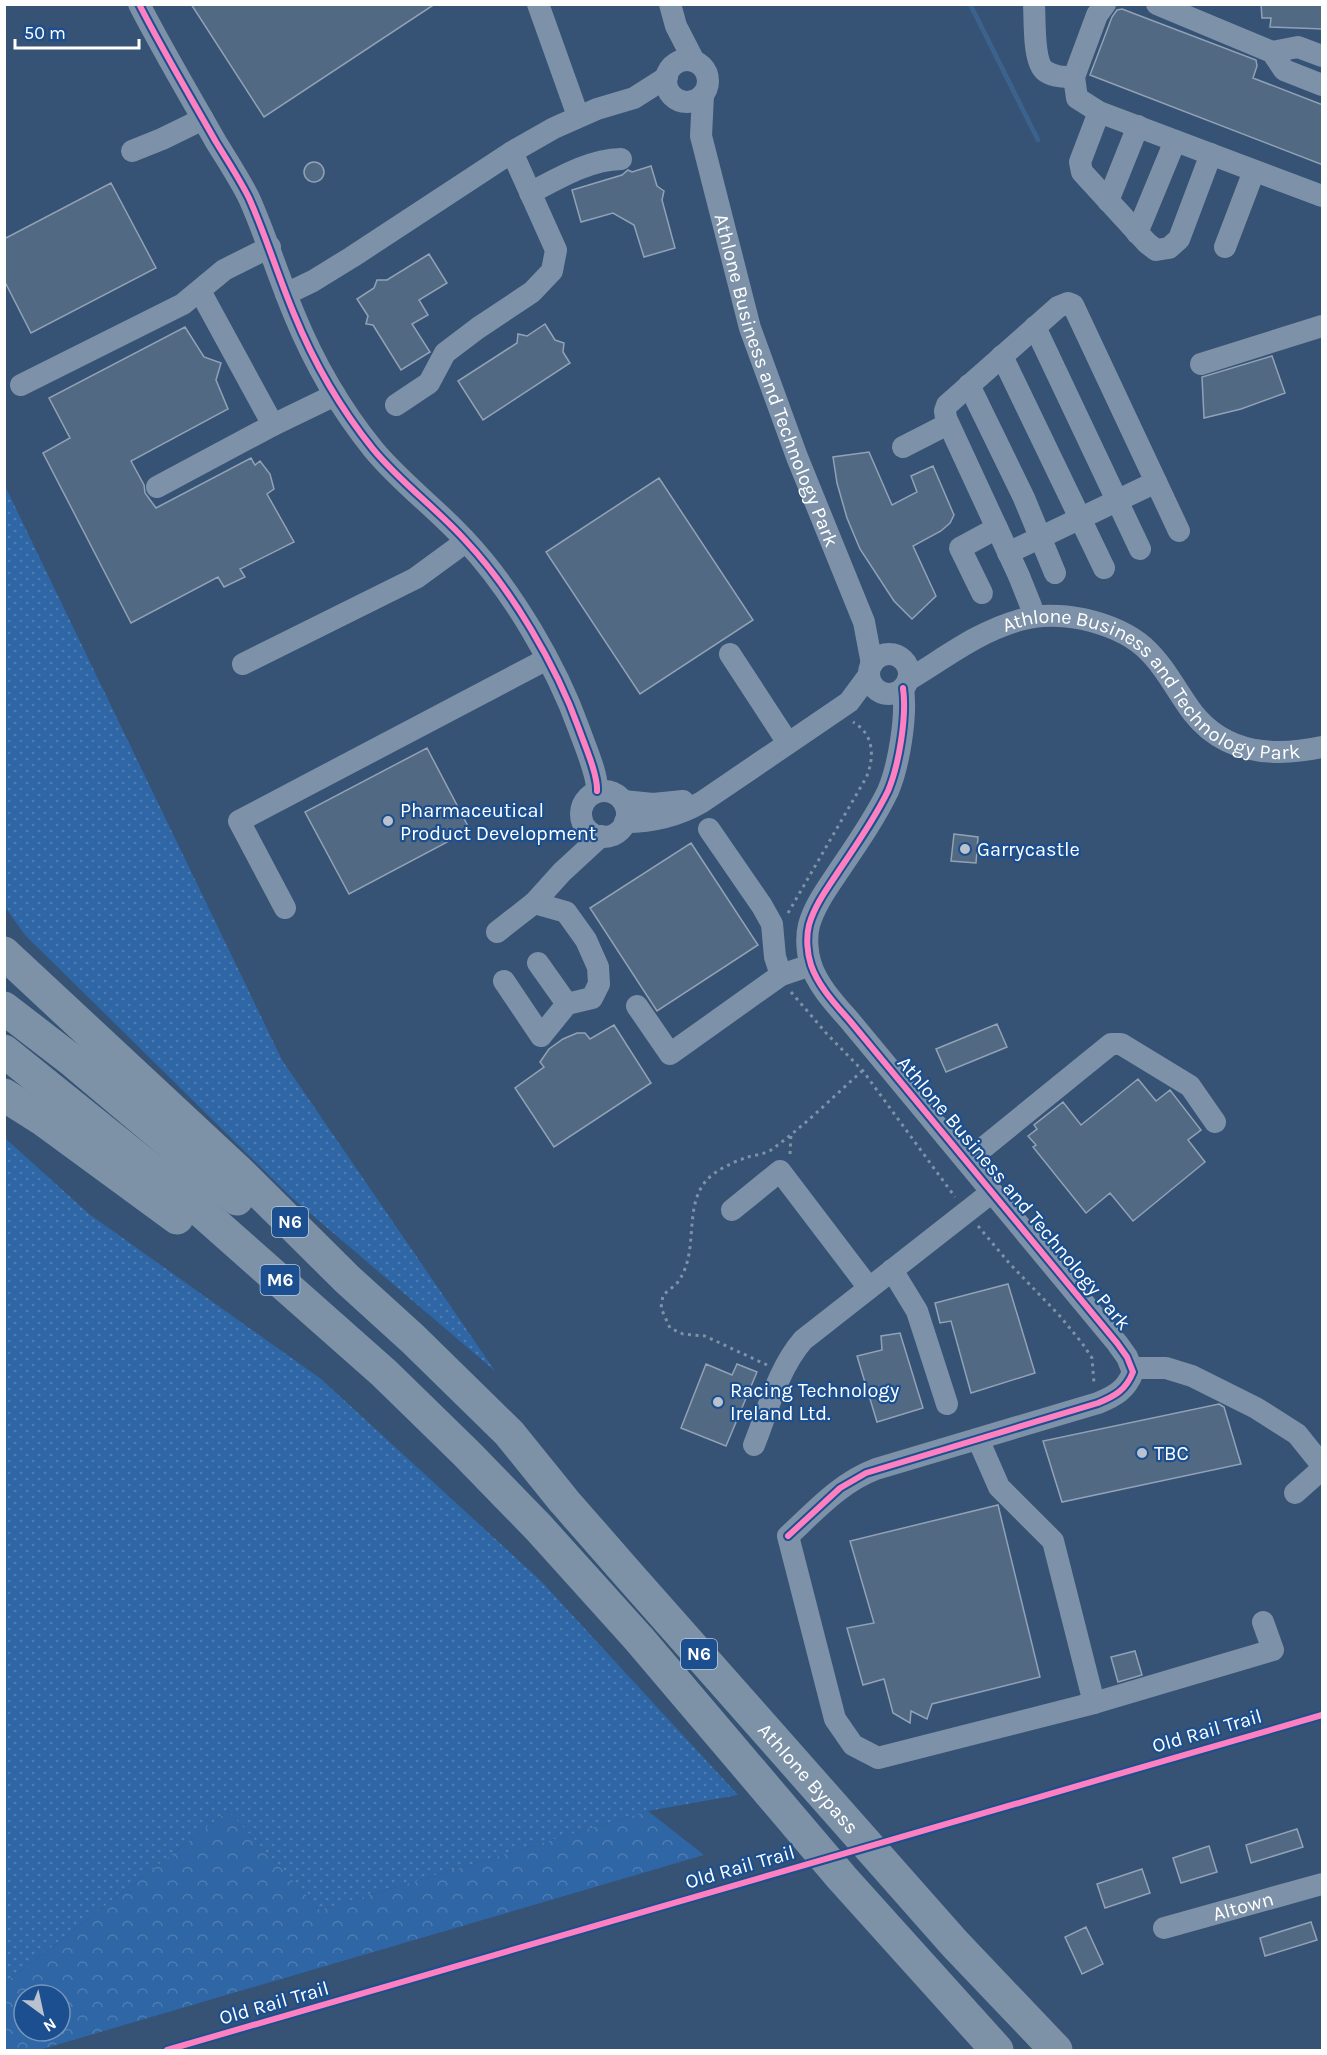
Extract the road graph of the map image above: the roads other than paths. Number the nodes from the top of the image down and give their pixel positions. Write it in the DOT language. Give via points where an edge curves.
graph roads {
  1 [pos="139,4"];
  2 [pos="538,4"];
  3 [pos="1034,4"];
  4 [pos="1105,4"];
  5 [pos="1157,4"];
  6 [pos="673,15"];
  7 [pos="1272,52"];
  8 [pos="1323,56"];
  9 [pos="694,61"];
  10 [pos="1074,77"];
  11 [pos="1323,85"];
  12 [pos="673,86"];
  13 [pos="703,95"];
  14 [pos="1099,112"];
  15 [pos="578,116"];
  16 [pos="203,118"];
  17 [pos="1138,126"];
  18 [pos="701,136"];
  19 [pos="1175,141"];
  20 [pos="132,151"];
  21 [pos="512,152"];
  22 [pos="1211,154"];
  23 [pos="621,159"];
  24 [pos="1254,171"];
  25 [pos="530,193"];
  26 [pos="1323,196"];
  27 [pos="1108,201"];
  28 [pos="1137,233"];
  29 [pos="270,247"];
  30 [pos="1225,247"];
  31 [pos="200,291"];
  32 [pos="286,294"];
  33 [pos="1323,326"];
  34 [pos="1035,327"];
  35 [pos="1002,356"];
  36 [pos="1201,364"];
  37 [pos="21,385"];
  38 [pos="969,385"];
  39 [pos="335,395"];
  40 [pos="396,405"];
  41 [pos="948,424"];
  42 [pos="273,425"];
  43 [pos="903,447"];
  44 [pos="1156,482"];
  45 [pos="157,487"];
  46 [pos="1117,501"];
  47 [pos="1081,518"];
  48 [pos="997,528"];
  49 [pos="1179,531"];
  50 [pos="1041,538"];
  51 [pos="464,539"];
  52 [pos="1140,549"];
  53 [pos="1008,553"];
  54 [pos="1104,568"];
  55 [pos="1055,573"];
  56 [pos="982,593"];
  57 [pos="1032,617"];
  58 [pos="730,654"];
  59 [pos="548,659"];
  60 [pos="243,664"];
  61 [pos="889,676"];
  62 [pos="788,743"];
  63 [pos="1323,747"];
  64 [pos="597,791"];
  65 [pos="624,811"];
  66 [pos="583,824"];
  67 [pos="709,829"];
  68 [pos="601,836"];
  69 [pos="562,872"];
  70 [pos="534,903"];
  71 [pos="285,908"];
  72 [pos="496,932"];
  73 [pos="4,953"];
  74 [pos="538,963"];
  75 [pos="811,965"];
  76 [pos="781,975"];
  77 [pos="504,981"];
  78 [pos="567,1004"];
  79 [pos="637,1006"];
  80 [pos="4,1008"];
  81 [pos="4,1051"];
  82 [pos="4,1095"];
  83 [pos="1215,1122"];
  84 [pos="967,1161"];
  85 [pos="992,1192"];
  86 [pos="732,1210"];
  87 [pos="892,1270"];
  88 [pos="869,1288"];
  89 [pos="1133,1368"];
  90 [pos="947,1404"];
  91 [pos="978,1439"];
  92 [pos="754,1445"];
  93 [pos="1323,1467"];
  94 [pos="1295,1493"];
  95 [pos="564,1501"];
  96 [pos="538,1527"];
  97 [pos="1263,1622"];
  98 [pos="1094,1703"];
  99 [pos="1323,1884"];
  100 [pos="1164,1928"];
  101 [pos="997,2050"];
  102 [pos="1056,2050"];
  1 -- 16 [label="street"];
  2 -- 15 [label="street"];
  3 -- 10 [label="street" via="1037,58 1044,70"];
  4 -- 10 [label="street" via="1097,15"];
  5 -- 7 [label="street"];
  6 -- 9 [label="street, Athlone Business and Technology Park"];
  6 -- 12 [label="street, Athlone Business and Technology Park"];
  7 -- 8 [label="street" via="1298,47"];
  7 -- 11 [label="street" via="1284,70"];
  9 -- 12 [label="street" via="680,62"];
  9 -- 13 [label="street, Athlone Business and Technology Park" via="707,75"];
  10 -- 14 [label="street" via="1077,98"];
  12 -- 13 [label="street" via="691,101"];
  12 -- 15 [label="street" via="649,99 634,98"];
  12 -- 18 [label="street, Athlone Business and Technology Park" via="688,121"];
  13 -- 18 [label="street, Athlone Business and Technology Park"];
  14 -- 17 [label="street"];
  14 -- 27 [label="street" via="1080,162 1082,172"];
  15 -- 21 [label="street"];
  16 -- 20 [label="street"];
  16 -- 29 [label="street" via="248,196"];
  17 -- 19 [label="street"];
  17 -- 27 [label="street"];
  18 -- 61 [label="street, Athlone Business and Technology Park" via="750,328 797,457"];
  19 -- 22 [label="street"];
  19 -- 28 [label="street"];
  21 -- 25 [label="street"];
  21 -- 32 [label="street" via="352,258"];
  22 -- 24 [label="street"];
  22 -- 28 [label="street" via="1179,239 1169,248 1156,250"];
  23 -- 25 [label="street" via="607,159 572,171"];
  24 -- 26 [label="street"];
  24 -- 30 [label="street"];
  25 -- 40 [label="street" via="556,250 552,271 532,292 445,353 429,383"];
  27 -- 28 [label="street"];
  29 -- 31 [label="street" via="224,270"];
  29 -- 32 [label="street"];
  31 -- 37 [label="street" via="183,304"];
  31 -- 42 [label="street"];
  32 -- 39 [label="street"];
  33 -- 36 [label="street"];
  34 -- 35 [label="street"];
  34 -- 44 [label="street" via="1058,307 1073,305"];
  34 -- 46 [label="street"];
  35 -- 38 [label="street"];
  35 -- 47 [label="street"];
  38 -- 41 [label="street" via="947,405"];
  38 -- 50 [label="street"];
  39 -- 42 [label="street"];
  39 -- 51 [label="street" via="374,450"];
  41 -- 43 [label="street"];
  41 -- 48 [label="street"];
  42 -- 45 [label="street"];
  44 -- 46 [label="street"];
  44 -- 49 [label="street"];
  46 -- 47 [label="street"];
  46 -- 52 [label="street"];
  47 -- 50 [label="street"];
  47 -- 54 [label="street"];
  48 -- 53 [label="street"];
  48 -- 56 [label="street" via="960,548"];
  50 -- 53 [label="street"];
  50 -- 55 [label="street"];
  51 -- 59 [label="street" via="508,596"];
  51 -- 60 [label="street" via="416,578"];
  53 -- 57 [label="street"];
  57 -- 61 [label="street, Athlone Business and Technology Park"];
  57 -- 63 [label="street, Athlone Business and Technology Park" via="1059,615 1101,623 1126,634 1146,648 1195,715 1236,744 1285,754"];
  58 -- 62 [label="street"];
  59 -- 64 [label="street" via="573,713"];
  59 -- 71 [label="street" via="239,821"];
  61 -- 62 [label="street" via="847,711"];
  61 -- 75 [label="street, Athlone Business and Technology Park" via="886,706 899,744 897,764 888,791 814,913 807,936"];
  62 -- 65 [label="street" via="711,794"];
  64 -- 65 [label="street" via="612,792"];
  64 -- 66 [label="street" via="581,808"];
  65 -- 68 [label="street" via="616,833"];
  66 -- 68 [label="street" via="594,835"];
  66 -- 69 [label="street"];
  67 -- 76 [label="street" via="772,924"];
  68 -- 69 [label="street"];
  69 -- 70 [label="street"];
  70 -- 72 [label="street"];
  70 -- 78 [label="street" via="566,912 586,940 598,967 599,984 592,998"];
  73 -- 95 [label="highway, N6" via="509,1432"];
  74 -- 78 [label="street"];
  75 -- 76 [label="street"];
  75 -- 84 [label="street, Athlone Business and Technology Park" via="836,1004"];
  76 -- 79 [label="street" via="670,1054"];
  77 -- 78 [label="street" via="541,1036"];
  80 -- 95 [label="highway, M6" via="213,1178 345,1294"];
  81 -- 96 [label="highway, M6" via="184,1196 384,1373"];
  82 -- 96 [label="highway, N6" via="150,1197 277,1296"];
  83 -- 84 [label="street" via="1190,1086 1121,1044 1111,1044"];
  84 -- 85 [label="street, Athlone Business and Technology Park"];
  85 -- 87 [label="street, Athlone Business and Technology Park"];
  85 -- 89 [label="street, Athlone Business and Technology Park" via="1117,1343"];
  86 -- 88 [label="street" via="780,1171"];
  87 -- 88 [label="street, Athlone Business and Technology Park"];
  87 -- 90 [label="street" via="917,1311"];
  88 -- 92 [label="street, Athlone Business and Technology Park" via="793,1352"];
  89 -- 91 [label="street" via="1131,1378 1117,1395"];
  89 -- 93 [label="street" via="1166,1368 1256,1408 1297,1434"];
  91 -- 98 [label="street" via="999,1487 1053,1541"];
  91 -- 98 [label="street" via="866,1473 840,1488 788,1536 835,1719 853,1745 878,1758"];
  93 -- 94 [label="street"];
  95 -- 102 [label="highway, Athlone Bypass / N6" via="963,1953"];
  96 -- 101 [label="highway, Athlone Bypass / N6" via="639,1639 842,1878"];
  97 -- 98 [label="street" via="1273,1650"];
  99 -- 100 [label="street, Altown"];
}
